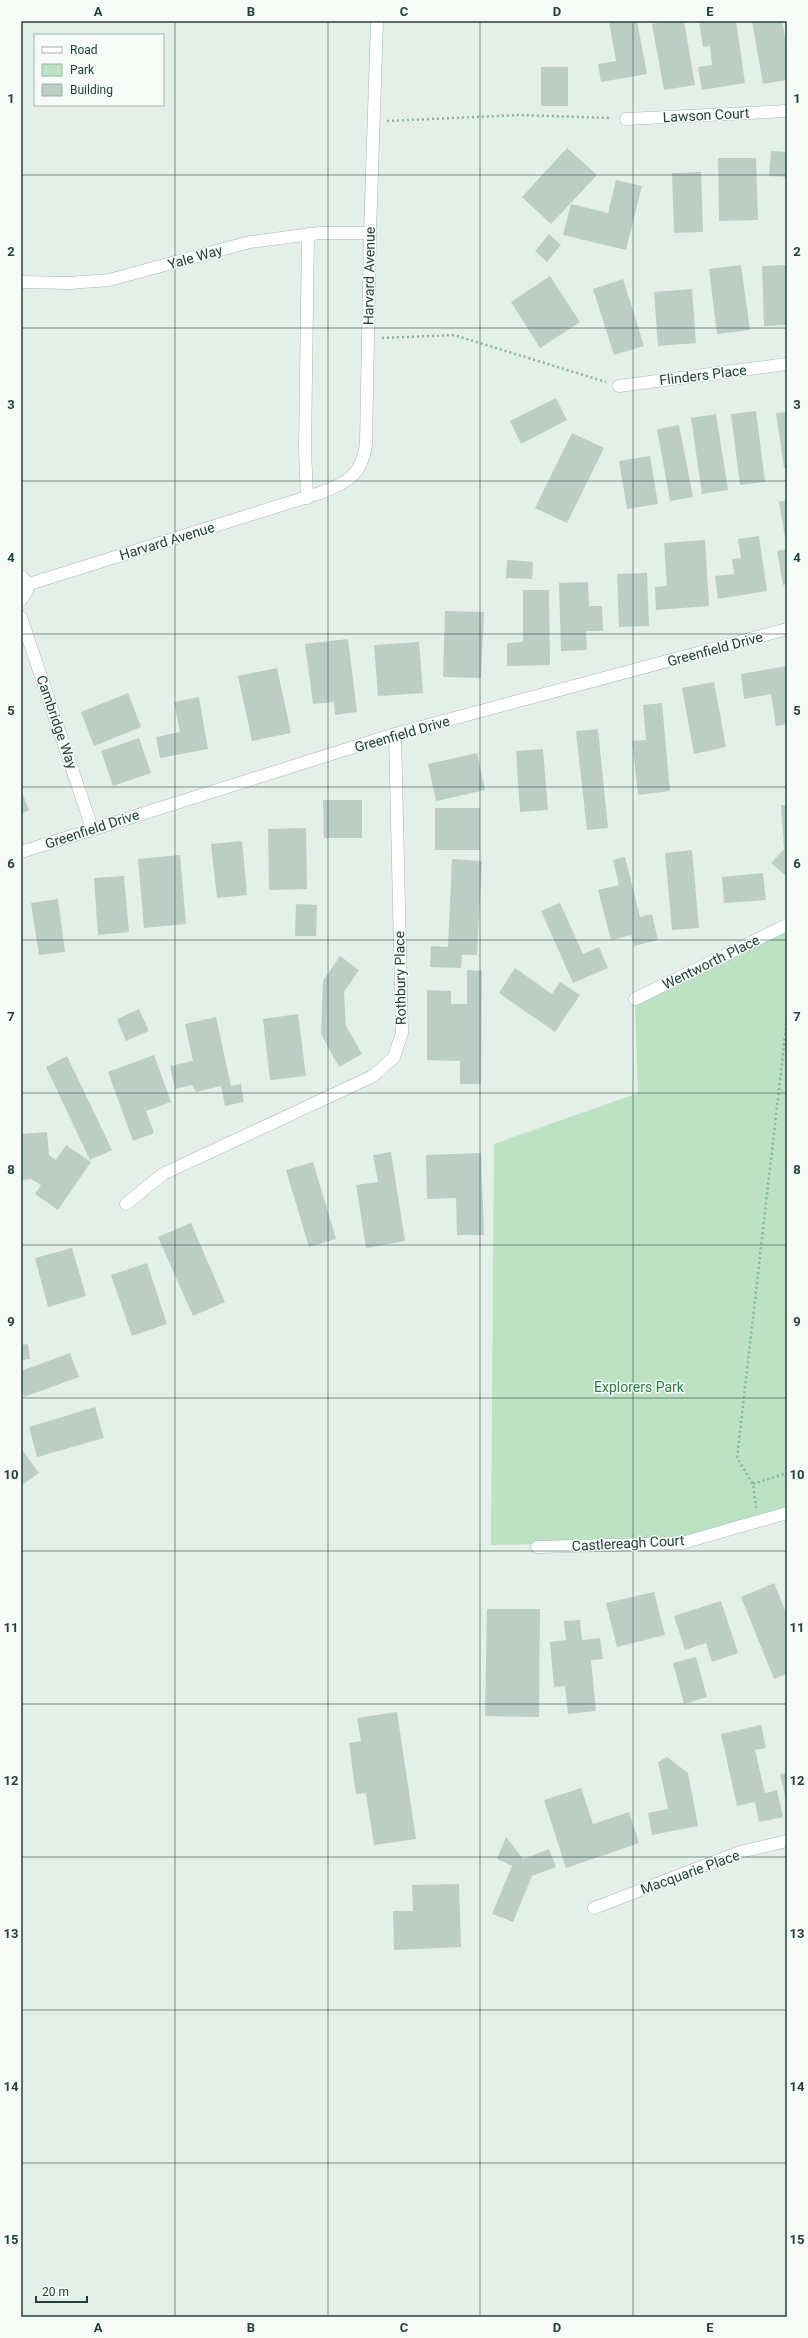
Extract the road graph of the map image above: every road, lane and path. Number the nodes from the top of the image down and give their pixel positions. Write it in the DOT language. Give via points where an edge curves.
graph roads {
  1 [pos="377,21"];
  2 [pos="787,111"];
  3 [pos="626,119"];
  4 [pos="374,121"];
  5 [pos="370,233"];
  6 [pos="308,234"];
  7 [pos="21,282"];
  8 [pos="368,339"];
  9 [pos="787,364"];
  10 [pos="619,386"];
  11 [pos="307,498"];
  12 [pos="24,581"];
  13 [pos="21,600"];
  14 [pos="21,617"];
  15 [pos="787,629"];
  16 [pos="395,734"];
  17 [pos="92,828"];
  18 [pos="21,852"];
  19 [pos="787,925"];
  20 [pos="635,999"];
  21 [pos="787,1019"];
  22 [pos="126,1204"];
  23 [pos="787,1474"];
  24 [pos="753,1484"];
  25 [pos="756,1510"];
  26 [pos="787,1513"];
  27 [pos="537,1546"];
  28 [pos="787,1841"];
  29 [pos="594,1908"];
  1 -- 4 [label="street, Harvard Avenue"];
  2 -- 3 [label="street, Lawson Court"];
  3 -- 4 [label="path" via="518,115"];
  4 -- 5 [label="street, Harvard Avenue"];
  5 -- 6 [label="street, Yale Way"];
  5 -- 8 [label="street, Harvard Avenue"];
  6 -- 7 [label="street, Yale Way" via="250,242 109,280 70,283"];
  6 -- 11 [label="street" via="305,465"];
  8 -- 10 [label="path" via="454,335"];
  8 -- 11 [label="street, Harvard Avenue" via="366,444 362,464 348,480"];
  9 -- 10 [label="street, Flinders Place"];
  11 -- 12 [label="street, Harvard Avenue"];
  12 -- 13 [label="street" via="26,591"];
  14 -- 17 [label="street, Cambridge Way"];
  15 -- 16 [label="street, Greenfield Drive"];
  16 -- 17 [label="street, Greenfield Drive"];
  16 -- 22 [label="street, Rothbury Place" via="402,1033 394,1057 373,1076 163,1174"];
  17 -- 18 [label="street, Greenfield Drive"];
  19 -- 20 [label="street, Wentworth Place"];
  21 -- 24 [label="path" via="737,1458"];
  23 -- 24 [label="path"];
  24 -- 25 [label="path"];
  26 -- 27 [label="street, Castlereagh Court" via="682,1543"];
  28 -- 29 [label="street, Macquarie Place" via="740,1852"];
}
